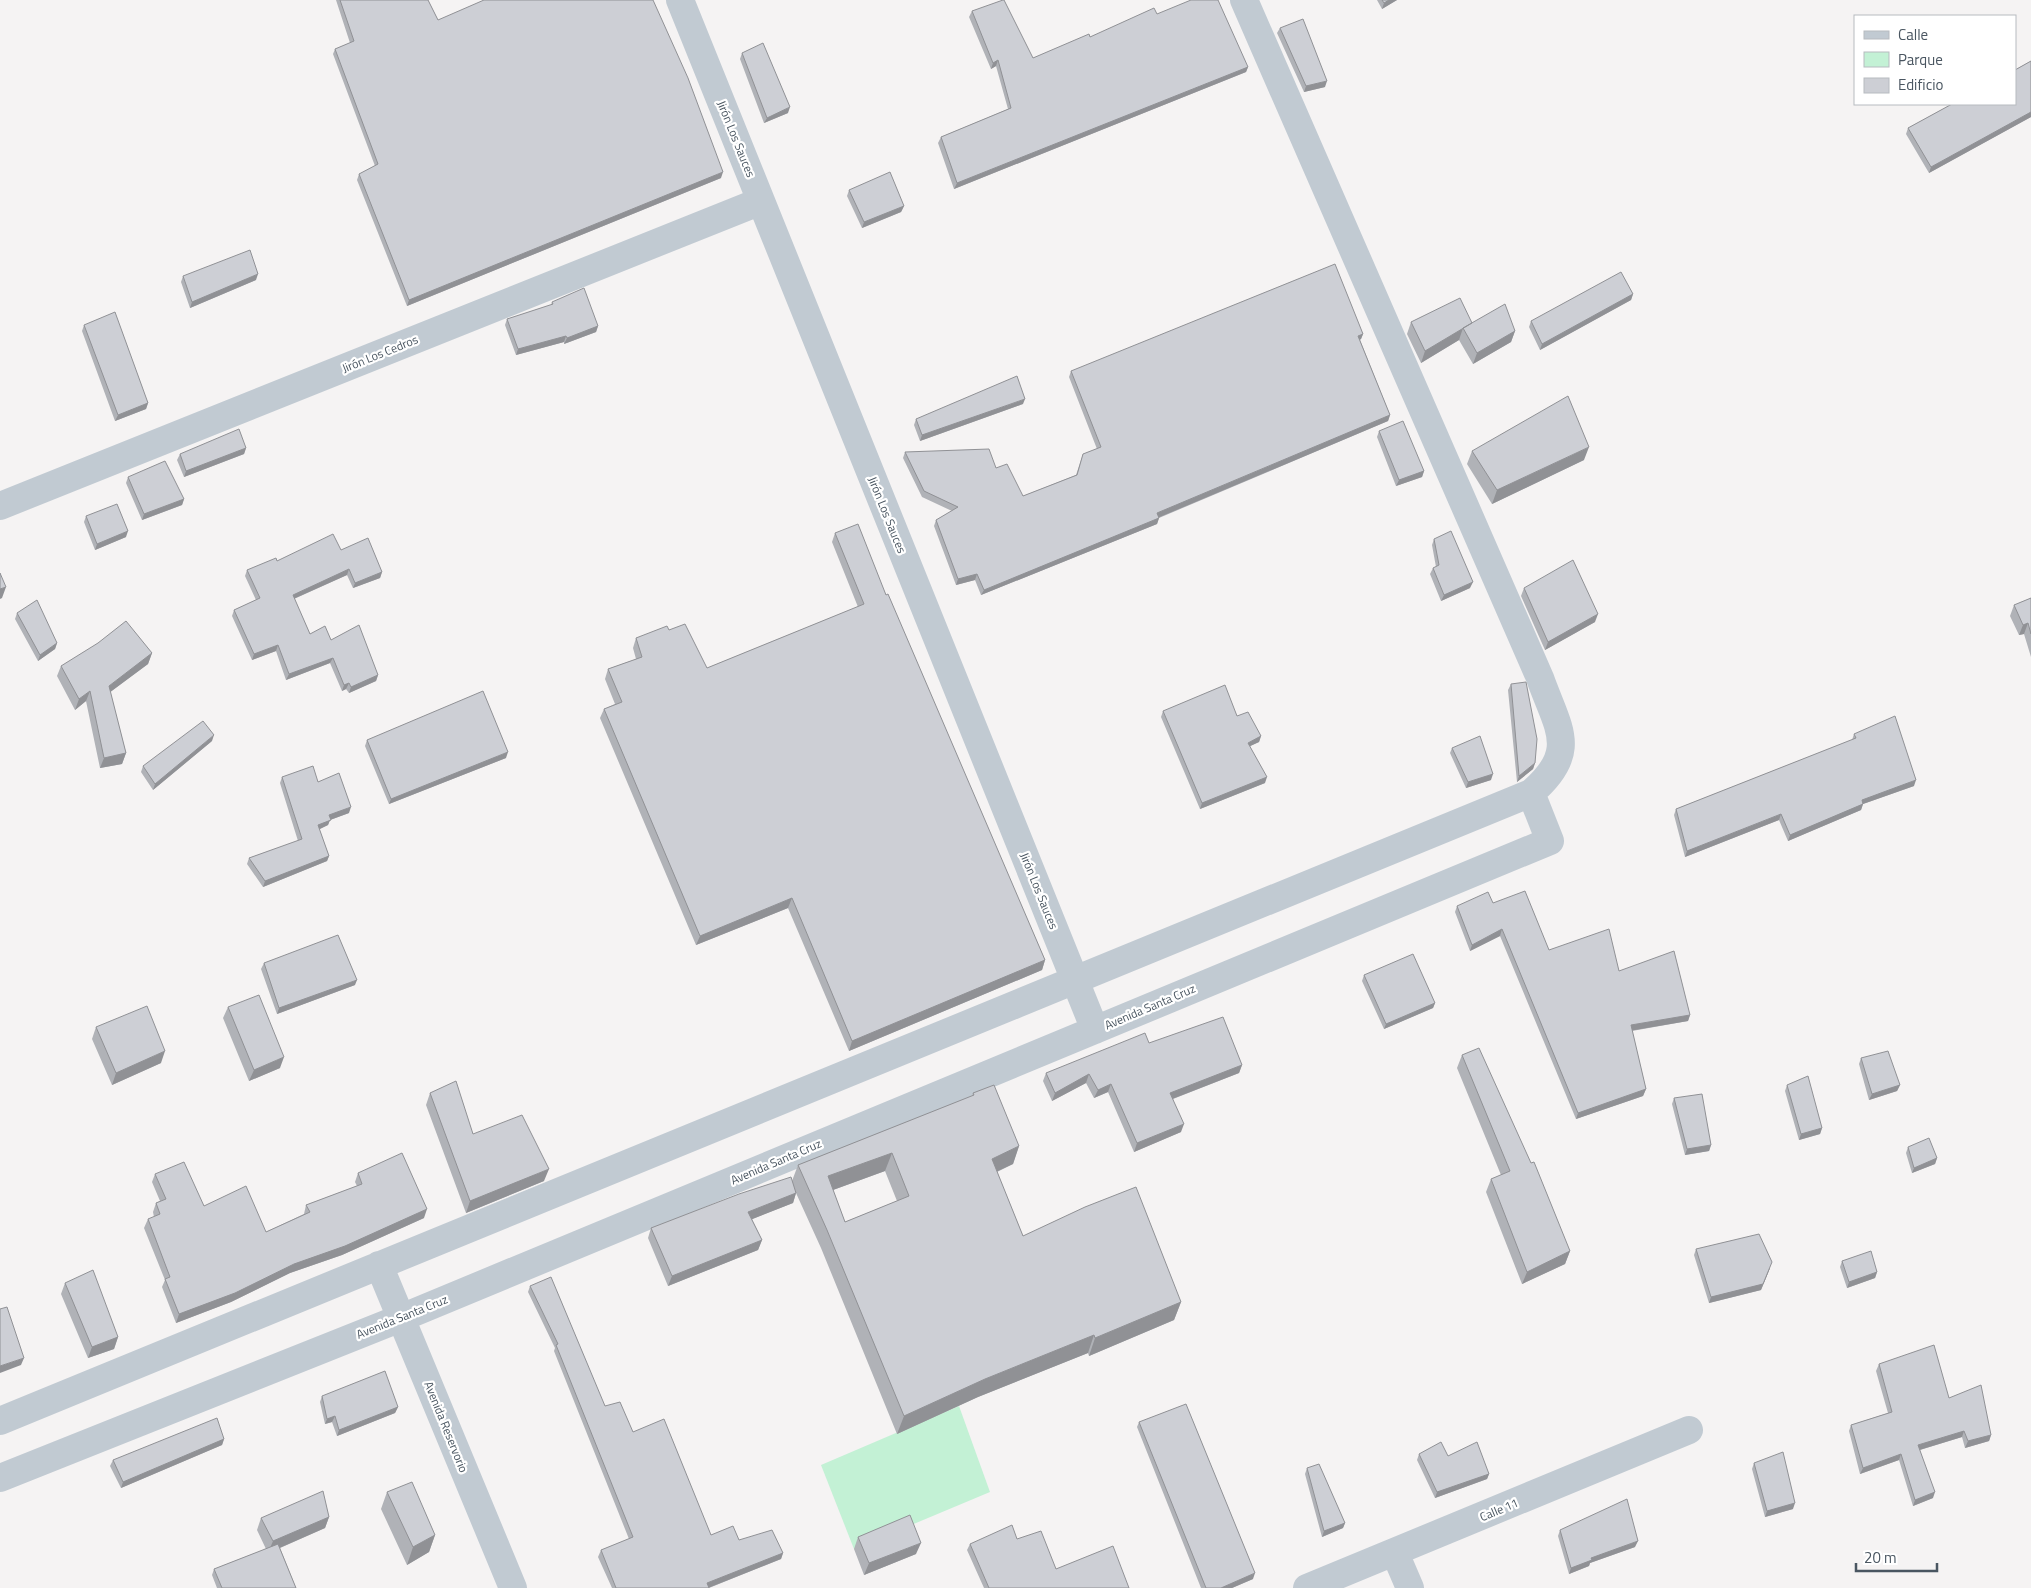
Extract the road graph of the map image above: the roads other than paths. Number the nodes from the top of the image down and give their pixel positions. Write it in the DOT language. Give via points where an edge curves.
graph roads {
  1 [pos="680,0"];
  2 [pos="1244,0"];
  3 [pos="760,201"];
  4 [pos="0,506"];
  5 [pos="1531,793"];
  6 [pos="1075,980"];
  7 [pos="1095,1030"];
  8 [pos="379,1265"];
  9 [pos="401,1318"];
  10 [pos="0,1421"];
  11 [pos="1690,1430"];
  12 [pos="0,1478"];
  13 [pos="1395,1553"];
  14 [pos="513,1588"];
  15 [pos="1307,1588"];
  16 [pos="1410,1588"];
  1 -- 3 [label="street, Jirón Los Sauces"];
  2 -- 5 [label="street" via="1540,678 1562,741 1559,760 1548,778"];
  3 -- 4 [label="street, Jirón Los Cedros"];
  3 -- 6 [label="street, Jirón Los Sauces"];
  5 -- 6 [label="street"];
  5 -- 7 [label="street, Avenida Santa Cruz" via="1550,841"];
  6 -- 7 [label="street, Jirón Los Sauces"];
  6 -- 8 [label="street"];
  7 -- 9 [label="street, Avenida Santa Cruz"];
  8 -- 9 [label="street, Avenida Reservorio"];
  8 -- 10 [label="street"];
  9 -- 12 [label="street, Avenida Santa Cruz"];
  9 -- 14 [label="street, Avenida Reservorio"];
  11 -- 13 [label="street, Calle 11"];
  13 -- 15 [label="street, Calle 11"];
  13 -- 16 [label="street"];
}
